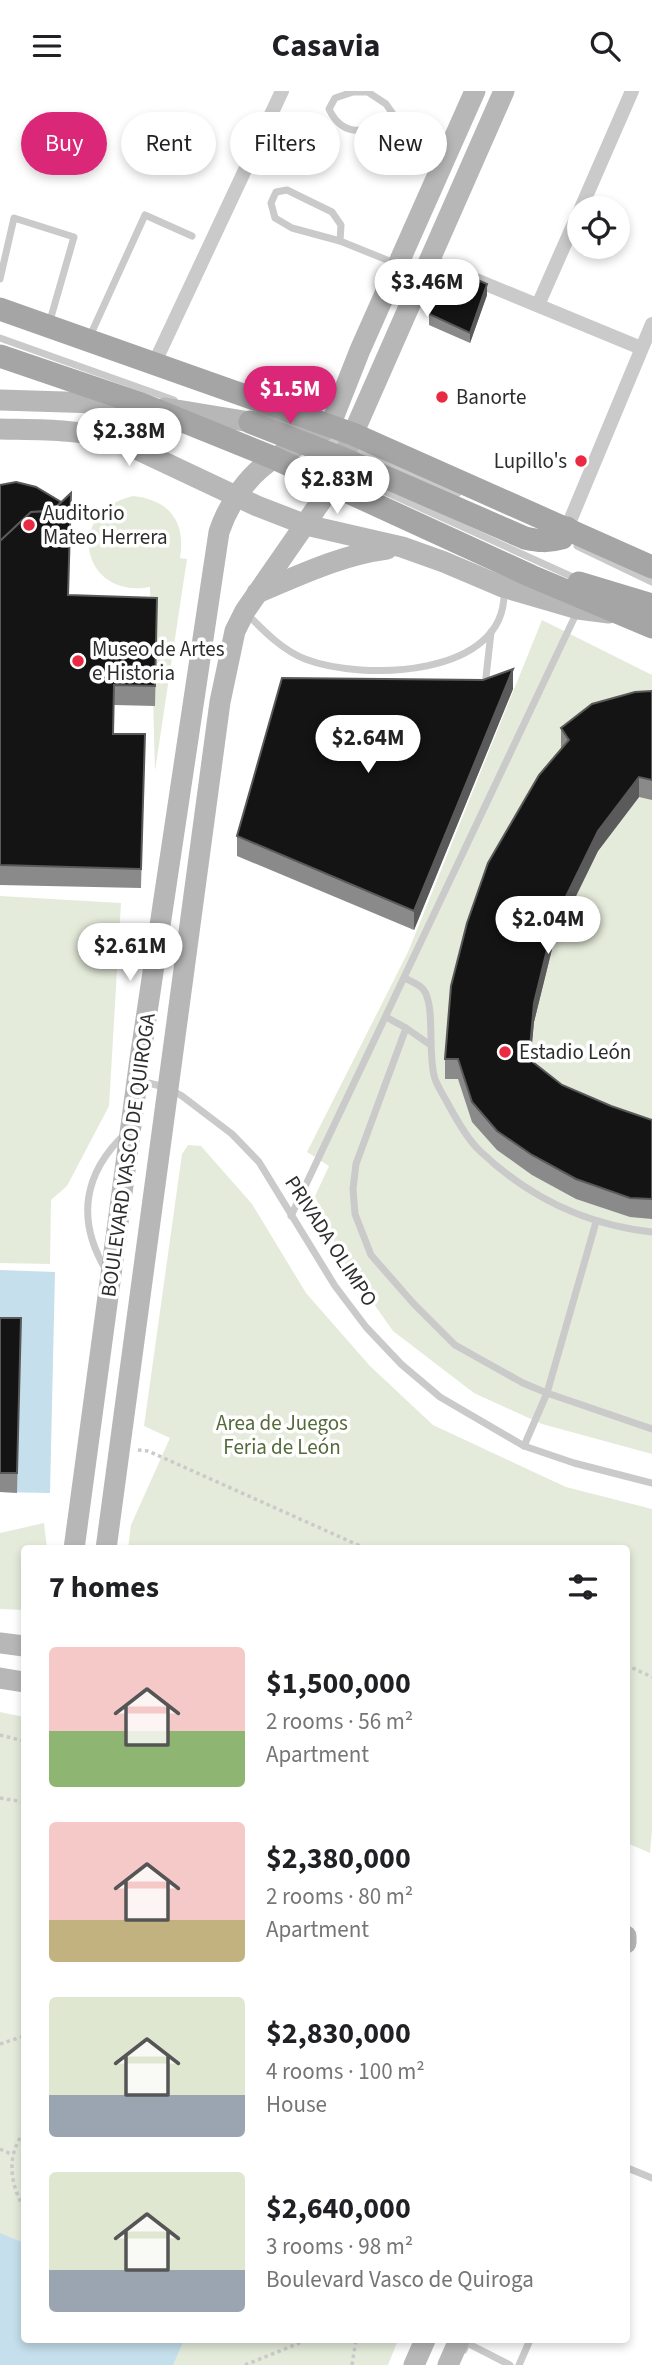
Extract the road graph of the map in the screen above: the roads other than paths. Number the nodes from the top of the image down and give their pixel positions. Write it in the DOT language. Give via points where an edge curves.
graph roads {
  1 [pos="282,91"];
  2 [pos="475,91"];
  3 [pos="504,91"];
  4 [pos="632,91"];
  5 [pos="395,117"];
  6 [pos="447,145"];
  7 [pos="450,147"];
  8 [pos="437,178"];
  9 [pos="462,187"];
  10 [pos="586,196"];
  11 [pos="192,236"];
  12 [pos="567,240"];
  13 [pos="340,241"];
  14 [pos="430,261"];
  15 [pos="399,265"];
  16 [pos="0,279"];
  17 [pos="538,306"];
  18 [pos="0,309"];
  19 [pos="652,324"];
  20 [pos="48,326"];
  21 [pos="0,338"];
  22 [pos="88,340"];
  23 [pos="641,348"];
  24 [pos="0,356"];
  25 [pos="154,364"];
  26 [pos="0,401"];
  27 [pos="141,404"];
  28 [pos="221,418"];
  29 [pos="259,419"];
  30 [pos="0,429"];
  31 [pos="302,439"];
  32 [pos="344,459"];
  33 [pos="237,495"];
  34 [pos="462,495"];
  35 [pos="306,525"];
  36 [pos="559,533"];
  37 [pos="402,547"];
  38 [pos="652,567"];
  39 [pos="531,576"];
  40 [pos="652,582"];
  41 [pos="589,585"];
  42 [pos="503,587"];
  43 [pos="257,593"];
  44 [pos="652,604"];
  45 [pos="578,609"];
  46 [pos="245,611"];
  47 [pos="641,615"];
  48 [pos="652,627"];
  49 [pos="491,631"];
  50 [pos="483,700"];
  51 [pos="405,978"];
  52 [pos="386,1017"];
  53 [pos="406,1028"];
  54 [pos="429,1044"];
  55 [pos="137,1080"];
  56 [pos="168,1088"];
  57 [pos="131,1128"];
  58 [pos="291,1216"];
  59 [pos="596,1222"];
  60 [pos="652,1232"];
  61 [pos="111,1278"];
  62 [pos="547,1393"];
  63 [pos="652,1429"];
  64 [pos="524,1446"];
  65 [pos="652,1483"];
  66 [pos="75,1545"];
  67 [pos="107,1545"];
  68 [pos="0,1643"];
  69 [pos="21,1646"];
  70 [pos="0,1678"];
  71 [pos="21,1682"];
  72 [pos="630,2169"];
  73 [pos="652,2178"];
  74 [pos="424,2343"];
  75 [pos="458,2343"];
  76 [pos="529,2343"];
  77 [pos="414,2365"];
  78 [pos="451,2365"];
  79 [pos="510,2365"];
  80 [pos="519,2365"];
  1 -- 25 [label="street"];
  2 -- 7 [label="street, BOULEVARD VASCO DE QUIROGA"];
  3 -- 9 [label="street, BOULEVARD VASCO DE QUIROGA"];
  4 -- 10 [label="street"];
  5 -- 5 [label="lane" via="375,128 352,131 335,122 329,109 335,98 368,92"];
  6 -- 7 [label="lane"];
  7 -- 8 [label="street, BOULEVARD VASCO DE QUIROGA"];
  8 -- 9 [label="street"];
  8 -- 15 [label="street, BOULEVARD VASCO DE QUIROGA"];
  9 -- 14 [label="street, BOULEVARD VASCO DE QUIROGA"];
  11 -- 22 [label="lane" via="145,215"];
  12 -- 17 [label="street"];
  13 -- 13 [label="lane" via="341,225 332,212 287,190 276,192 271,203 275,218 292,228"];
  13 -- 15 [label="lane"];
  14 -- 17 [label="street"];
  14 -- 32 [label="street, BOULEVARD VASCO DE QUIROGA"];
  15 -- 31 [label="street, BOULEVARD VASCO DE QUIROGA"];
  16 -- 20 [label="lane" via="14,218 74,237"];
  17 -- 23 [label="street"];
  18 -- 20 [label="main road"];
  19 -- 23 [label="street"];
  20 -- 22 [label="main road"];
  21 -- 28 [label="lane"];
  22 -- 25 [label="main road"];
  23 -- 36 [label="street"];
  24 -- 27 [label="main road"];
  25 -- 31 [label="main road"];
  26 -- 27 [label="street"];
  27 -- 28 [label="street"];
  27 -- 31 [label="main road"];
  28 -- 29 [label="street"];
  28 -- 31 [label="lane"];
  29 -- 31 [label="main road"];
  30 -- 33 [label="street" via="96,434"];
  31 -- 32 [label="main road"];
  31 -- 32 [label="main road"];
  31 -- 32 [label="main road"];
  31 -- 33 [label="street, BOULEVARD VASCO DE QUIROGA" via="252,477"];
  32 -- 34 [label="lane"];
  32 -- 35 [label="street, BOULEVARD VASCO DE QUIROGA"];
  32 -- 36 [label="main road"];
  32 -- 39 [label="main road"];
  32 -- 41 [label="lane"];
  33 -- 35 [label="street"];
  33 -- 55 [label="street, BOULEVARD VASCO DE QUIROGA" via="219,532 208,595"];
  35 -- 37 [label="street"];
  35 -- 43 [label="street, BOULEVARD VASCO DE QUIROGA"];
  36 -- 38 [label="main road"];
  36 -- 40 [label="lane"];
  37 -- 42 [label="street"];
  37 -- 43 [label="street" via="330,562"];
  39 -- 41 [label="main road"];
  39 -- 47 [label="main road"];
  41 -- 44 [label="main road"];
  41 -- 47 [label="lane"];
  42 -- 45 [label="street"];
  42 -- 49 [label="lane" via="504,606"];
  43 -- 46 [label="street, BOULEVARD VASCO DE QUIROGA"];
  45 -- 47 [label="street"];
  45 -- 51 [label="lane"];
  46 -- 49 [label="lane" via="302,658 361,671 431,666 455,658"];
  46 -- 56 [label="street, BOULEVARD VASCO DE QUIROGA" via="235,631 220,702"];
  47 -- 48 [label="main road"];
  49 -- 50 [label="lane"];
  51 -- 52 [label="lane"];
  51 -- 54 [label="lane" via="423,988 429,1005"];
  52 -- 53 [label="lane"];
  52 -- 58 [label="lane"];
  53 -- 54 [label="lane"];
  53 -- 62 [label="lane" via="356,1164 355,1214 371,1255 455,1345"];
  54 -- 59 [label="lane" via="435,1078 454,1116 479,1150 541,1197"];
  55 -- 56 [label="lane, PRIVADA OLIMPO"];
  55 -- 57 [label="street, BOULEVARD VASCO DE QUIROGA"];
  56 -- 58 [label="lane, PRIVADA OLIMPO" via="232,1134 259,1162"];
  56 -- 67 [label="street, BOULEVARD VASCO DE QUIROGA"];
  57 -- 61 [label="street, BOULEVARD VASCO DE QUIROGA"];
  57 -- 61 [label="lane" via="99,1164 89,1192 95,1251"];
  58 -- 64 [label="lane, PRIVADA OLIMPO" via="335,1286 401,1364 440,1397"];
  59 -- 60 [label="lane"];
  59 -- 62 [label="lane"];
  61 -- 66 [label="street, BOULEVARD VASCO DE QUIROGA"];
  62 -- 63 [label="lane"];
  62 -- 64 [label="lane"];
  64 -- 65 [label="lane, PRIVADA OLIMPO"];
  68 -- 69 [label="street"];
  70 -- 71 [label="street"];
  72 -- 73 [label="lane"];
  74 -- 77 [label="street"];
  75 -- 78 [label="street"];
  76 -- 80 [label="lane"];
  78 -- 79 [label="lane" via="467,2343"];
}
